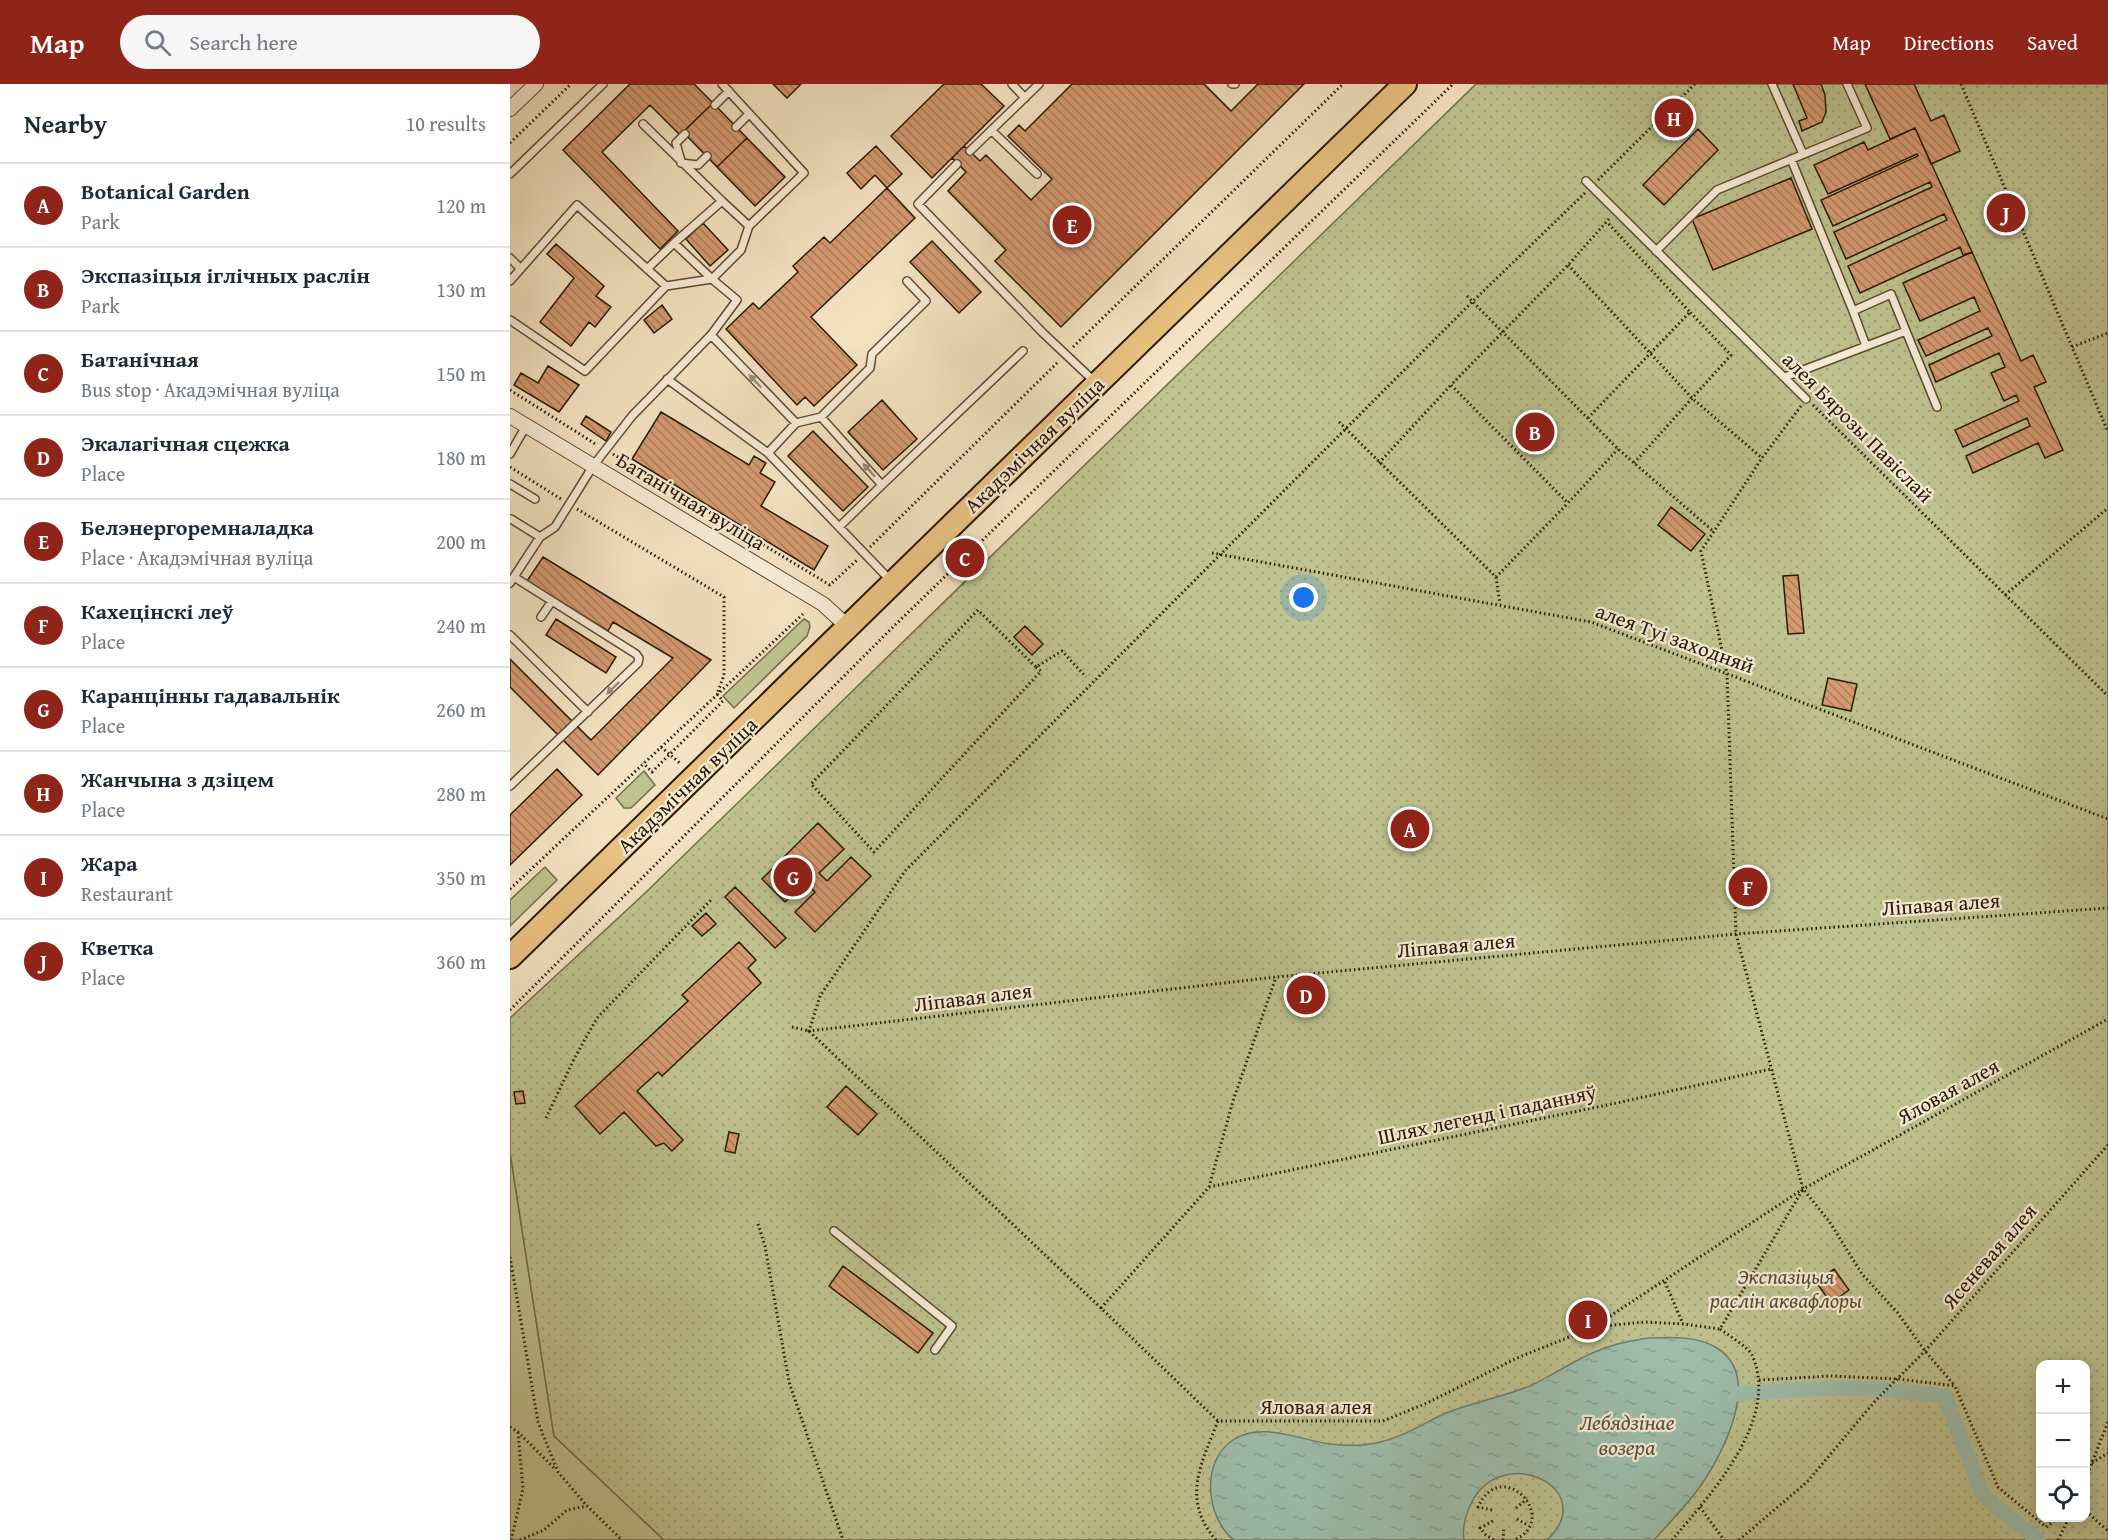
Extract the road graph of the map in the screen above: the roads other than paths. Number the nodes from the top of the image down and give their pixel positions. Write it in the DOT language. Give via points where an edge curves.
graph roads {
  1 [pos="536,84"];
  2 [pos="603,84"];
  3 [pos="722,84"];
  4 [pos="1012,84"];
  5 [pos="1039,84"];
  6 [pos="1405,84"];
  7 [pos="1772,84"];
  8 [pos="1847,84"];
  9 [pos="729,91"];
  10 [pos="1025,98"];
  11 [pos="715,105"];
  12 [pos="510,109"];
  13 [pos="749,114"];
  14 [pos="643,124"];
  15 [pos="736,127"];
  16 [pos="992,131"];
  17 [pos="685,134"];
  18 [pos="970,151"];
  19 [pos="1803,154"];
  20 [pos="707,156"];
  21 [pos="1791,159"];
  22 [pos="681,163"];
  23 [pos="957,164"];
  24 [pos="510,174"];
  25 [pos="1037,174"];
  26 [pos="1588,184"];
  27 [pos="722,201"];
  28 [pos="749,226"];
  29 [pos="674,243"];
  30 [pos="1656,250"];
  31 [pos="510,258"];
  32 [pos="520,268"];
  33 [pos="647,269"];
  34 [pos="712,279"];
  35 [pos="510,281"];
  36 [pos="907,281"];
  37 [pos="666,286"];
  38 [pos="1853,311"];
  39 [pos="510,320"];
  40 [pos="1906,331"];
  41 [pos="711,335"];
  42 [pos="1866,346"];
  43 [pos="1023,351"];
  44 [pos="1785,377"];
  45 [pos="667,379"];
  46 [pos="1097,384"];
  47 [pos="1806,399"];
  48 [pos="1937,407"];
  49 [pos="510,416"];
  50 [pos="821,417"];
  51 [pos="796,423"];
  52 [pos="526,426"];
  53 [pos="768,453"];
  54 [pos="510,454"];
  55 [pos="593,466"];
  56 [pos="510,484"];
  57 [pos="882,484"];
  58 [pos="535,499"];
  59 [pos="511,519"];
  60 [pos="839,526"];
  61 [pos="540,537"];
  62 [pos="512,580"];
  63 [pos="892,582"];
  64 [pos="552,601"];
  65 [pos="541,617"];
  66 [pos="847,626"];
  67 [pos="510,635"];
  68 [pos="588,712"];
  69 [pos="510,786"];
  70 [pos="510,957"];
  71 [pos="834,1231"];
  72 [pos="934,1350"];
  1 -- 12 [label="street"];
  2 -- 24 [label="lane"];
  3 -- 9 [label="lane"];
  4 -- 10 [label="lane"];
  5 -- 10 [label="lane"];
  6 -- 46 [label="main road, Акадэмічная вуліца"];
  7 -- 19 [label="lane"];
  8 -- 19 [label="lane" via="1867,128"];
  9 -- 11 [label="lane"];
  9 -- 13 [label="lane"];
  10 -- 16 [label="lane"];
  13 -- 15 [label="lane"];
  13 -- 28 [label="lane" via="804,173"];
  14 -- 22 [label="lane"];
  16 -- 18 [label="lane"];
  16 -- 25 [label="lane"];
  17 -- 22 [label="lane" via="676,143"];
  19 -- 21 [label="lane"];
  20 -- 22 [label="lane" via="698,165"];
  21 -- 30 [label="lane" via="1717,190"];
  21 -- 38 [label="lane"];
  22 -- 27 [label="lane"];
  23 -- 46 [label="lane" via="918,204"];
  26 -- 30 [label="lane, алея Бярозы Павіслай"];
  27 -- 28 [label="lane"];
  27 -- 29 [label="lane"];
  28 -- 34 [label="lane" via="741,250"];
  29 -- 33 [label="lane"];
  29 -- 34 [label="lane"];
  30 -- 44 [label="lane, алея Бярозы Павіслай"];
  31 -- 32 [label="lane"];
  32 -- 33 [label="lane" via="577,205"];
  32 -- 35 [label="lane"];
  33 -- 37 [label="lane"];
  34 -- 37 [label="lane"];
  34 -- 41 [label="lane" via="737,300"];
  36 -- 50 [label="lane" via="926,301 872,354 870,368"];
  37 -- 39 [label="lane" via="585,371"];
  38 -- 40 [label="lane" via="1891,294"];
  38 -- 42 [label="lane"];
  40 -- 42 [label="lane"];
  40 -- 48 [label="lane"];
  41 -- 45 [label="lane"];
  51 -- 41 [label="lane, one-way"];
  42 -- 44 [label="lane"];
  43 -- 57 [label="lane"];
  44 -- 47 [label="lane, алея Бярозы Павіслай"];
  45 -- 53 [label="lane"];
  45 -- 55 [label="lane"];
  46 -- 63 [label="main road, Акадэмічная вуліца"];
  49 -- 52 [label="street, Батанічная вуліца"];
  50 -- 51 [label="lane"];
  57 -- 50 [label="lane, one-way"];
  51 -- 53 [label="lane"];
  52 -- 54 [label="lane"];
  52 -- 55 [label="street, Батанічная вуліца"];
  53 -- 60 [label="lane"];
  55 -- 61 [label="lane" via="555,527"];
  55 -- 66 [label="street, Батанічная вуліца" via="823,604"];
  56 -- 58 [label="lane"];
  57 -- 60 [label="lane"];
  59 -- 61 [label="lane"];
  60 -- 63 [label="lane"];
  61 -- 62 [label="lane"];
  62 -- 64 [label="lane"];
  63 -- 66 [label="main road, Акадэмічная вуліца"];
  64 -- 65 [label="lane"];
  64 -- 68 [label="lane, one-way" via="639,658"];
  66 -- 70 [label="main road, Акадэмічная вуліца"];
  67 -- 68 [label="lane"];
  68 -- 69 [label="lane"];
  71 -- 72 [label="lane" via="952,1326"];
}
